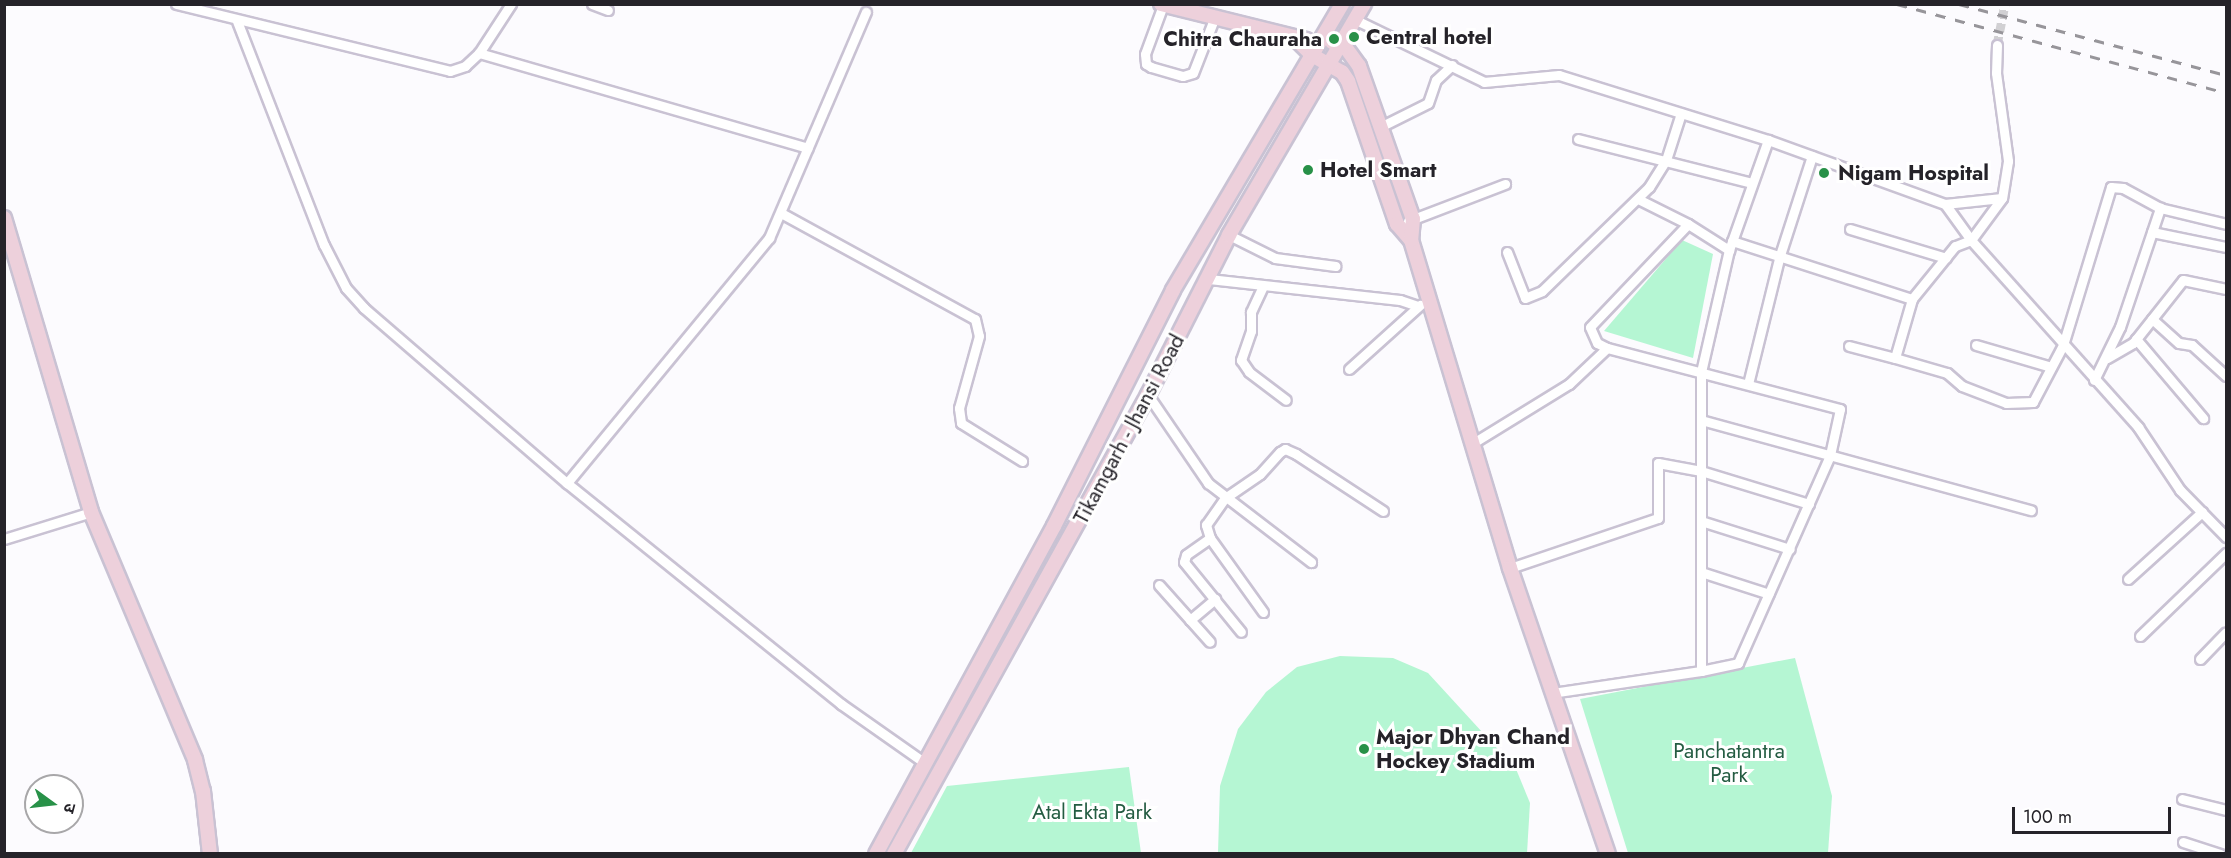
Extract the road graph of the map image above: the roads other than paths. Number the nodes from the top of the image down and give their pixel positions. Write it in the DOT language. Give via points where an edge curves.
graph roads {
  1 [pos="176,4"];
  2 [pos="511,4"];
  3 [pos="592,4"];
  4 [pos="1342,4"];
  5 [pos="1364,4"];
  6 [pos="1162,5"];
  7 [pos="608,10"];
  8 [pos="866,12"];
  9 [pos="1214,19"];
  10 [pos="1356,20"];
  11 [pos="237,21"];
  12 [pos="1322,39"];
  13 [pos="1298,41"];
  14 [pos="1340,44"];
  15 [pos="1997,45"];
  16 [pos="479,53"];
  17 [pos="1312,55"];
  18 [pos="1329,63"];
  19 [pos="1452,65"];
  20 [pos="1681,113"];
  21 [pos="1382,126"];
  22 [pos="1578,139"];
  23 [pos="1768,140"];
  24 [pos="808,148"];
  25 [pos="1812,156"];
  26 [pos="1666,160"];
  27 [pos="1752,183"];
  28 [pos="1505,184"];
  29 [pos="2002,198"];
  30 [pos="1638,199"];
  31 [pos="1945,204"];
  32 [pos="2160,208"];
  33 [pos="781,213"];
  34 [pos="4,218"];
  35 [pos="1413,219"];
  36 [pos="1397,224"];
  37 [pos="1688,224"];
  38 [pos="2226,224"];
  39 [pos="1850,230"];
  40 [pos="2152,232"];
  41 [pos="1229,236"];
  42 [pos="1411,240"];
  43 [pos="1971,240"];
  44 [pos="1730,246"];
  45 [pos="2226,247"];
  46 [pos="1507,252"];
  47 [pos="1780,255"];
  48 [pos="1946,258"];
  49 [pos="1335,266"];
  50 [pos="1209,279"];
  51 [pos="1263,286"];
  52 [pos="2226,289"];
  53 [pos="1912,299"];
  54 [pos="1431,301"];
  55 [pos="1417,306"];
  56 [pos="2152,319"];
  57 [pos="2136,339"];
  58 [pos="1976,345"];
  59 [pos="2062,345"];
  60 [pos="1849,346"];
  61 [pos="1607,348"];
  62 [pos="1895,358"];
  63 [pos="2107,358"];
  64 [pos="2051,367"];
  65 [pos="1348,369"];
  66 [pos="1701,372"];
  67 [pos="2226,376"];
  68 [pos="2094,380"];
  69 [pos="1748,384"];
  70 [pos="1148,395"];
  71 [pos="1286,400"];
  72 [pos="2203,417"];
  73 [pos="1701,420"];
  74 [pos="1473,443"];
  75 [pos="1830,455"];
  76 [pos="1022,461"];
  77 [pos="1701,471"];
  78 [pos="567,483"];
  79 [pos="1225,498"];
  80 [pos="1809,504"];
  81 [pos="2031,510"];
  82 [pos="1383,511"];
  83 [pos="92,512"];
  84 [pos="2202,512"];
  85 [pos="1701,521"];
  86 [pos="2226,537"];
  87 [pos="1210,538"];
  88 [pos="4,539"];
  89 [pos="1790,549"];
  90 [pos="2226,552"];
  91 [pos="1311,562"];
  92 [pos="1510,568"];
  93 [pos="1701,572"];
  94 [pos="2128,579"];
  95 [pos="1159,585"];
  96 [pos="1769,594"];
  97 [pos="1215,599"];
  98 [pos="1263,612"];
  99 [pos="1190,620"];
  100 [pos="1241,632"];
  101 [pos="2226,632"];
  102 [pos="2140,636"];
  103 [pos="1210,642"];
  104 [pos="2200,659"];
  105 [pos="1701,671"];
  106 [pos="969,678"];
  107 [pos="986,687"];
  108 [pos="1552,693"];
  109 [pos="924,763"];
  110 [pos="2182,799"];
  111 [pos="2226,810"];
  112 [pos="2183,842"];
  113 [pos="210,854"];
  114 [pos="876,854"];
  115 [pos="894,854"];
  116 [pos="1608,854"];
  117 [pos="2220,854"];
  1 -- 11 [label="street"];
  2 -- 16 [label="street"];
  3 -- 7 [label="street"];
  4 -- 12 [label="street, Tikamgarh - Jhansi Road"];
  5 -- 10 [label="street, Tikamgarh - Jhansi Road"];
  6 -- 9 [label="street"];
  6 -- 9 [label="street" via="1145,54 1146,64 1183,76 1193,73"];
  8 -- 24 [label="street"];
  9 -- 13 [label="street"];
  10 -- 14 [label="street, Tikamgarh - Jhansi Road"];
  10 -- 19 [label="street"];
  11 -- 16 [label="street" via="441,69 465,66"];
  11 -- 78 [label="street" via="324,245 346,288 427,366"];
  12 -- 13 [label="street"];
  12 -- 14 [label="street"];
  12 -- 17 [label="street, Tikamgarh - Jhansi Road"];
  13 -- 17 [label="street"];
  14 -- 18 [label="street, Tikamgarh - Jhansi Road"];
  14 -- 21 [label="street" via="1359,66"];
  15 -- 29 [label="street" via="1996,73 2008,160"];
  16 -- 24 [label="street"];
  17 -- 18 [label="street"];
  17 -- 106 [label="street, Tikamgarh - Jhansi Road" via="1173,290 1054,526"];
  18 -- 36 [label="street" via="1342,72 1353,91"];
  18 -- 41 [label="street, Tikamgarh - Jhansi Road"];
  19 -- 20 [label="street" via="1490,84 1559,75"];
  19 -- 21 [label="street" via="1436,80 1428,103"];
  20 -- 23 [label="street"];
  20 -- 26 [label="street"];
  21 -- 35 [label="street"];
  22 -- 26 [label="street"];
  23 -- 25 [label="street"];
  23 -- 27 [label="street"];
  24 -- 33 [label="street"];
  25 -- 31 [label="street"];
  25 -- 47 [label="street"];
  26 -- 27 [label="street"];
  26 -- 30 [label="street"];
  27 -- 44 [label="street"];
  28 -- 35 [label="street"];
  29 -- 31 [label="street"];
  29 -- 43 [label="street"];
  30 -- 37 [label="street"];
  30 -- 46 [label="street" via="1549,286 1528,299"];
  31 -- 43 [label="street"];
  32 -- 38 [label="street"];
  32 -- 40 [label="street"];
  32 -- 59 [label="street" via="2123,188 2114,186 2109,190"];
  33 -- 76 [label="street" via="975,319 979,336 959,408 961,423"];
  33 -- 78 [label="street" via="769,238 730,288"];
  34 -- 83 [label="street"];
  35 -- 36 [label="street"];
  35 -- 42 [label="street"];
  36 -- 42 [label="street"];
  37 -- 44 [label="street"];
  37 -- 61 [label="street" via="1593,321 1590,334"];
  39 -- 48 [label="street"];
  40 -- 45 [label="street"];
  40 -- 63 [label="street"];
  41 -- 49 [label="street" via="1275,258"];
  41 -- 50 [label="street, Tikamgarh - Jhansi Road"];
  42 -- 54 [label="street"];
  43 -- 48 [label="street" via="1955,246"];
  43 -- 59 [label="street"];
  44 -- 47 [label="street"];
  44 -- 66 [label="street"];
  47 -- 53 [label="street" via="1838,278"];
  47 -- 69 [label="street"];
  48 -- 53 [label="street"];
  50 -- 51 [label="street"];
  50 -- 70 [label="street, Tikamgarh - Jhansi Road"];
  51 -- 55 [label="street" via="1400,300"];
  51 -- 71 [label="street" via="1251,312 1251,331 1241,360 1249,372"];
  52 -- 56 [label="street" via="2183,280"];
  53 -- 62 [label="street"];
  54 -- 55 [label="street"];
  54 -- 74 [label="street"];
  55 -- 65 [label="street"];
  56 -- 57 [label="street"];
  56 -- 67 [label="street" via="2179,343 2192,345"];
  57 -- 63 [label="street" via="2126,350"];
  57 -- 72 [label="street"];
  58 -- 64 [label="street"];
  59 -- 64 [label="street"];
  59 -- 68 [label="street"];
  60 -- 62 [label="street"];
  61 -- 66 [label="street"];
  61 -- 74 [label="street" via="1569,384"];
  62 -- 64 [label="street" via="1947,373 1962,386 2006,403 2033,402"];
  63 -- 68 [label="street"];
  66 -- 69 [label="street"];
  66 -- 73 [label="street"];
  68 -- 84 [label="street" via="2138,428 2181,490"];
  69 -- 75 [label="street" via="1840,409"];
  70 -- 79 [label="street" via="1198,471"];
  70 -- 107 [label="street, Tikamgarh - Jhansi Road"];
  73 -- 75 [label="street"];
  73 -- 77 [label="street"];
  74 -- 92 [label="street"];
  75 -- 80 [label="street"];
  75 -- 81 [label="street"];
  77 -- 80 [label="street"];
  77 -- 85 [label="street"];
  77 -- 92 [label="street" via="1658,464 1658,518"];
  78 -- 109 [label="street" via="841,704"];
  79 -- 82 [label="street" via="1260,474 1285,449"];
  79 -- 87 [label="street" via="1207,520"];
  79 -- 91 [label="street"];
  80 -- 89 [label="street"];
  83 -- 88 [label="street"];
  83 -- 113 [label="street" via="195,760 203,791"];
  84 -- 86 [label="street"];
  84 -- 94 [label="street"];
  85 -- 89 [label="street"];
  85 -- 93 [label="street"];
  87 -- 97 [label="street" via="1186,555 1184,562"];
  87 -- 98 [label="street"];
  89 -- 96 [label="street"];
  90 -- 102 [label="street"];
  92 -- 108 [label="street"];
  93 -- 96 [label="street"];
  93 -- 105 [label="street"];
  95 -- 99 [label="street"];
  96 -- 105 [label="street" via="1738,663"];
  97 -- 99 [label="street"];
  97 -- 100 [label="street"];
  99 -- 103 [label="street"];
  101 -- 104 [label="street"];
  105 -- 108 [label="street"];
  106 -- 107 [label="street"];
  106 -- 109 [label="street, Tikamgarh - Jhansi Road"];
  107 -- 115 [label="street, Tikamgarh - Jhansi Road"];
  108 -- 116 [label="street"];
  109 -- 114 [label="street, Tikamgarh - Jhansi Road"];
  110 -- 111 [label="street"];
  112 -- 117 [label="street"];
}
